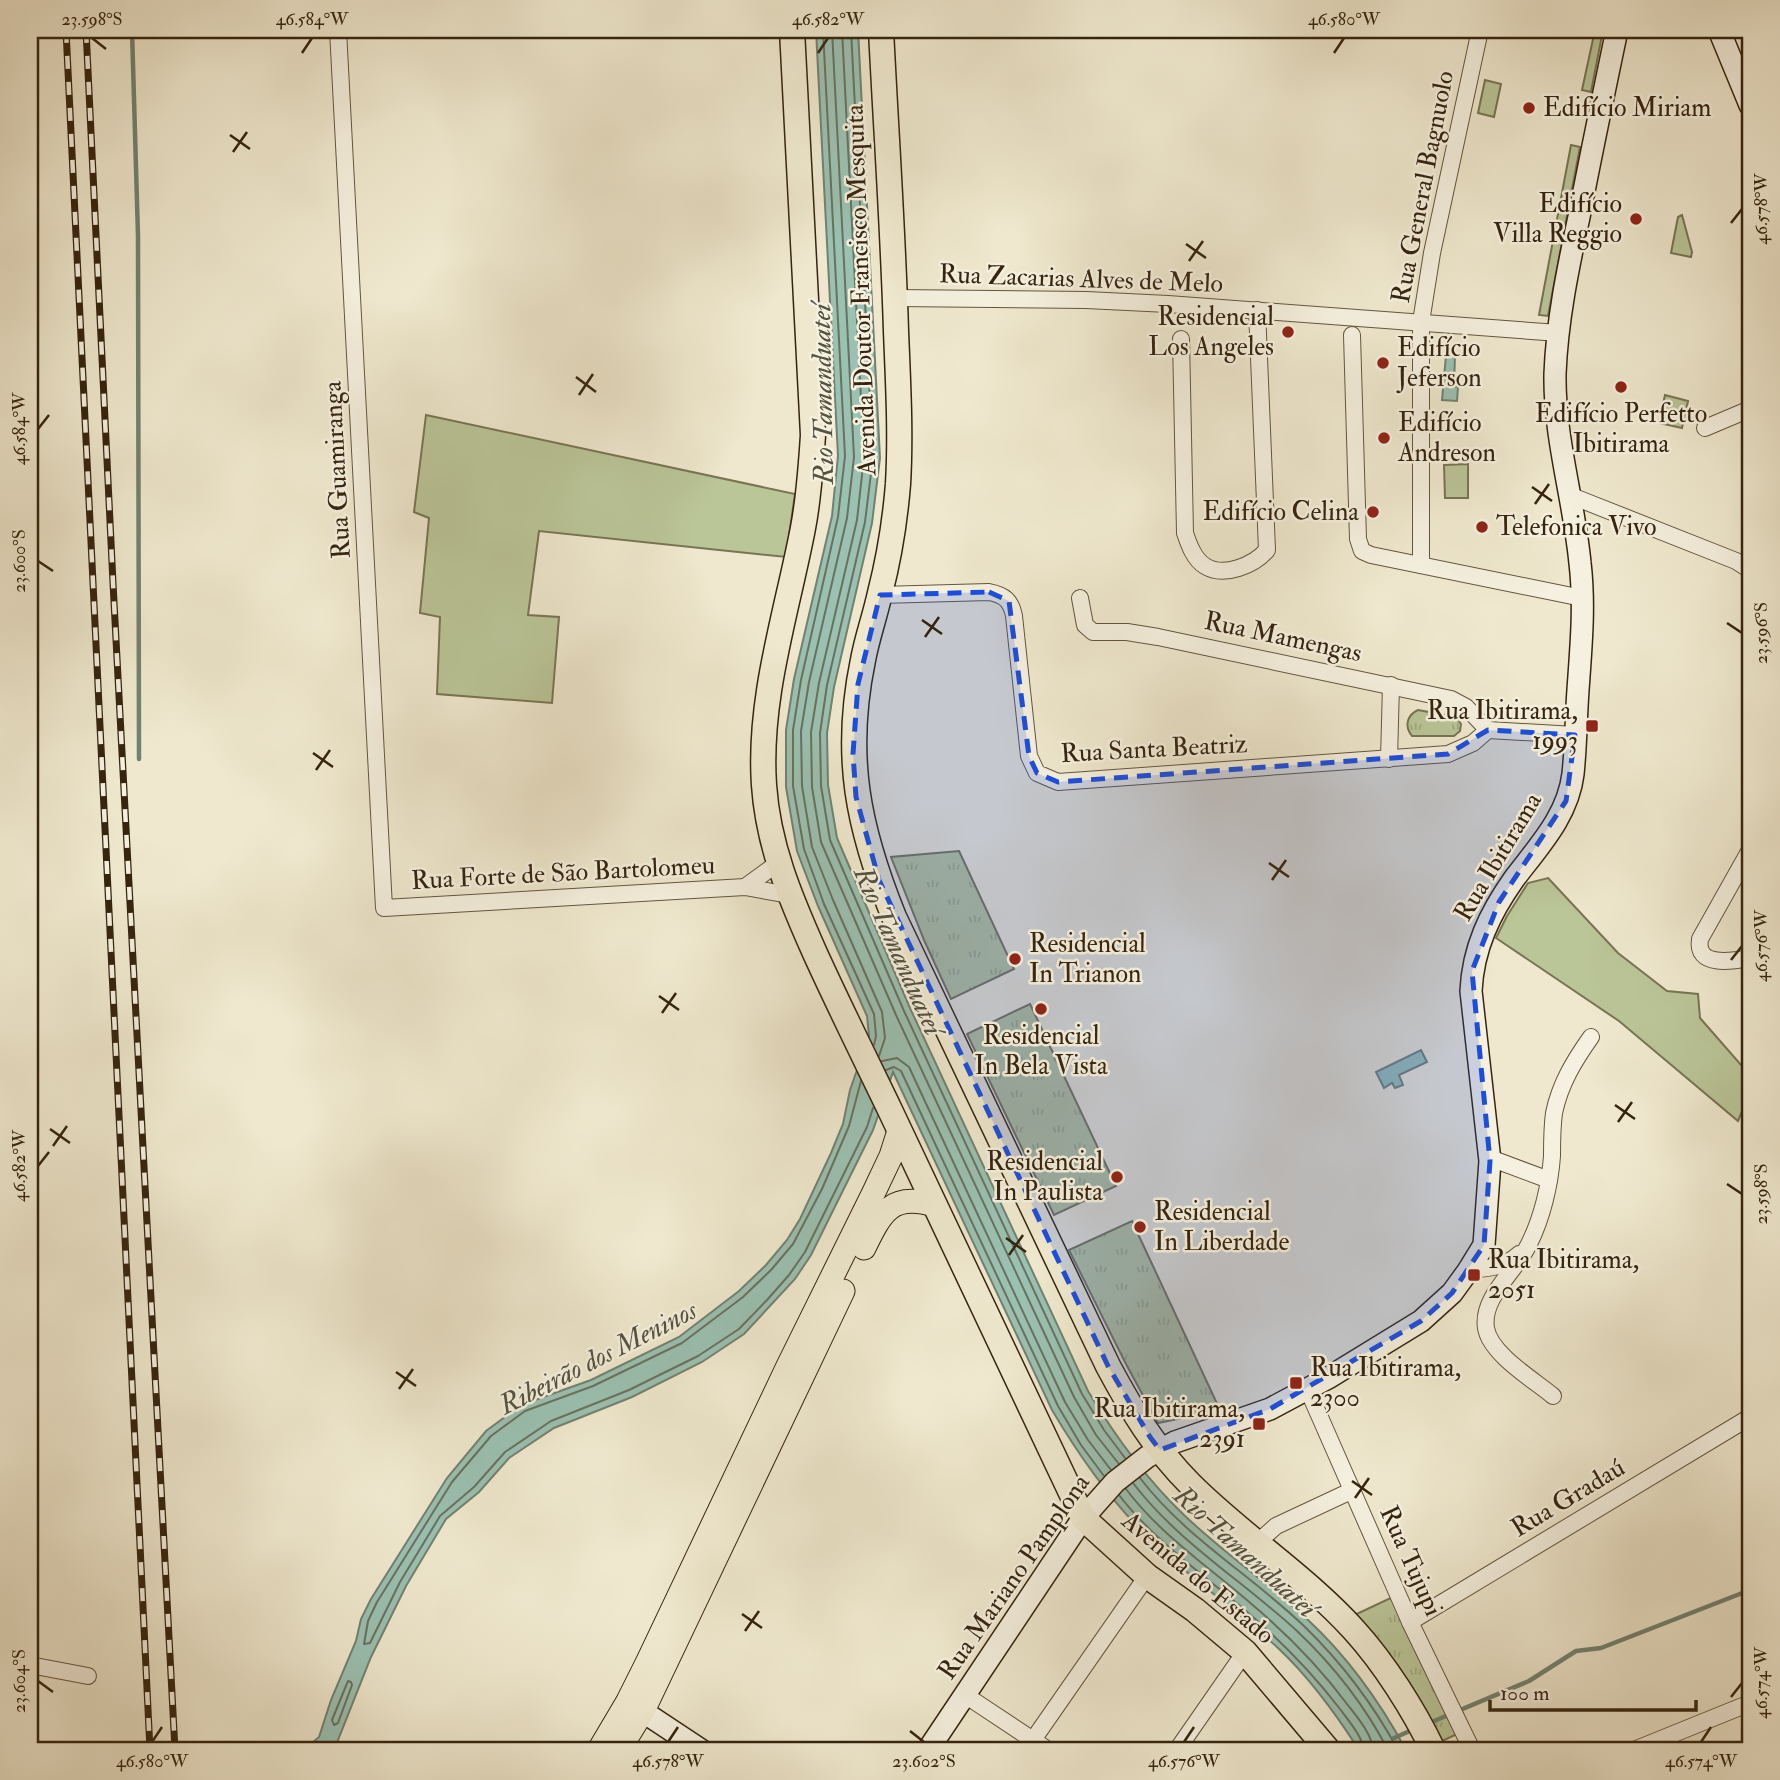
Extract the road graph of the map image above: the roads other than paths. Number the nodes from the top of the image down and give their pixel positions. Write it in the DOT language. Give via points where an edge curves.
graph roads {
  1 [pos="338,30"];
  2 [pos="792,30"];
  3 [pos="881,30"];
  4 [pos="1477,30"];
  5 [pos="1617,30"];
  6 [pos="1719,30"];
  7 [pos="1750,105"];
  8 [pos="895,298"];
  9 [pos="1257,310"];
  10 [pos="1421,322"];
  11 [pos="1559,332"];
  12 [pos="1352,335"];
  13 [pos="1181,339"];
  14 [pos="1750,409"];
  15 [pos="1705,428"];
  16 [pos="1569,495"];
  17 [pos="1420,565"];
  18 [pos="1750,570"];
  19 [pos="880,595"];
  20 [pos="1080,598"];
  21 [pos="1582,598"];
  22 [pos="1391,685"];
  23 [pos="1488,730"];
  24 [pos="1575,735"];
  25 [pos="1389,759"];
  26 [pos="1750,850"];
  27 [pos="778,863"];
  28 [pos="745,887"];
  29 [pos="789,895"];
  30 [pos="384,908"];
  31 [pos="1750,958"];
  32 [pos="1591,1037"];
  33 [pos="894,1120"];
  34 [pos="1490,1158"];
  35 [pos="1549,1180"];
  36 [pos="934,1205"];
  37 [pos="1529,1245"];
  38 [pos="1469,1269"];
  39 [pos="1308,1390"];
  40 [pos="1553,1396"];
  41 [pos="1750,1417"];
  42 [pos="1154,1454"];
  43 [pos="1353,1490"];
  44 [pos="1089,1510"];
  45 [pos="1256,1543"];
  46 [pos="1147,1576"];
  47 [pos="1410,1622"];
  48 [pos="1245,1653"];
  49 [pos="30,1665"];
  50 [pos="88,1676"];
  51 [pos="965,1695"];
  52 [pos="1750,1703"];
  53 [pos="635,1706"];
  54 [pos="1030,1745"];
  55 [pos="1326,1749"];
  56 [pos="599,1750"];
  57 [pos="619,1750"];
  58 [pos="701,1750"];
  59 [pos="928,1750"];
  60 [pos="1048,1750"];
  61 [pos="1177,1750"];
  62 [pos="1433,1750"];
  63 [pos="1472,1750"];
  64 [pos="1634,1750"];
  1 -- 30 [label="street, Rua Guamiranga"];
  2 -- 27 [label="highway, Avenida Doutor Francisco Mesquita" via="813,435 804,526 766,706 764,785"];
  3 -- 8 [label="highway, Avenida Doutor Francisco Mesquita"];
  4 -- 10 [label="street, Rua General Bagnuolo"];
  5 -- 11 [label="main road, Rua Ibitirama"];
  6 -- 7 [label="main road"];
  8 -- 9 [label="street, Rua Zacarias Alves de Melo" via="1086,300"];
  8 -- 19 [label="highway, Avenida Doutor Francisco Mesquita" via="898,484"];
  9 -- 10 [label="street, Rua Zacarias Alves de Melo"];
  9 -- 13 [label="street" via="1267,551 1240,567 1218,571 1204,566 1190,549 1185,533"];
  10 -- 11 [label="street, Rua Zacarias Alves de Melo"];
  10 -- 17 [label="street, Rua General Bagnuolo"];
  11 -- 16 [label="main road, Rua Ibitirama" via="1556,404"];
  12 -- 17 [label="street" via="1359,544 1366,554"];
  14 -- 15 [label="street"];
  16 -- 18 [label="street"];
  16 -- 21 [label="main road, Rua Ibitirama"];
  17 -- 21 [label="street"];
  19 -- 25 [label="street, Rua Santa Beatriz" via="989,592 1009,601 1029,756 1037,773 1047,779 1058,782"];
  19 -- 42 [label="highway, Avenida Doutor Francisco Mesquita" via="853,720 856,797 867,843 894,918"];
  20 -- 22 [label="street, Rua Mamengas" via="1085,625 1093,632 1158,637"];
  21 -- 24 [label="main road, Rua Ibitirama"];
  22 -- 23 [label="street, Rua Mamengas" via="1459,702"];
  22 -- 25 [label="street"];
  23 -- 24 [label="street"];
  23 -- 25 [label="street, Rua Santa Beatriz" via="1448,754"];
  24 -- 34 [label="main road, Rua Ibitirama" via="1573,775 1562,809 1499,902 1479,940 1472,971"];
  26 -- 31 [label="street" via="1699,945 1714,961"];
  27 -- 28 [label="street, Rua Forte de São Bartolomeu"];
  27 -- 29 [label="highway, Avenida Doutor Francisco Mesquita"];
  28 -- 29 [label="street, Rua Forte de São Bartolomeu"];
  28 -- 30 [label="street, Rua Forte de São Bartolomeu"];
  29 -- 33 [label="highway, Avenida Doutor Francisco Mesquita"];
  32 -- 35 [label="street" via="1567,1072 1558,1100"];
  33 -- 36 [label="highway, Avenida Doutor Francisco Mesquita"];
  33 -- 53 [label="main road" via="895,1146"];
  34 -- 35 [label="street"];
  34 -- 38 [label="main road, Rua Ibitirama" via="1484,1244"];
  35 -- 37 [label="street"];
  36 -- 44 [label="highway, Avenida Doutor Francisco Mesquita"];
  36 -- 53 [label="main road" via="895,1203 878,1220"];
  37 -- 38 [label="street" via="1514,1259 1490,1269"];
  37 -- 40 [label="street" via="1492,1300 1487,1333 1501,1354"];
  38 -- 39 [label="main road, Rua Ibitirama" via="1452,1293 1421,1321"];
  39 -- 42 [label="main road, Rua Ibitirama"];
  39 -- 43 [label="street, Rua Tujupi"];
  41 -- 47 [label="street, Rua Gradaú"];
  42 -- 44 [label="main road, Rua Mariano Pamplona" via="1115,1482"];
  42 -- 45 [label="highway, Avenida Doutor Francisco Mesquita"];
  43 -- 45 [label="street" via="1276,1526"];
  43 -- 47 [label="street, Rua Tujupi"];
  44 -- 46 [label="highway, Avenida do Estado"];
  44 -- 51 [label="main road, Rua Mariano Pamplona"];
  45 -- 62 [label="highway, Avenida Doutor Francisco Mesquita" via="1355,1631 1395,1684"];
  46 -- 48 [label="highway, Avenida do Estado"];
  46 -- 54 [label="street"];
  47 -- 63 [label="street, Rua Tujupi"];
  48 -- 55 [label="highway, Avenida do Estado"];
  48 -- 61 [label="street"];
  49 -- 50 [label="street"];
  51 -- 54 [label="street"];
  51 -- 59 [label="main road, Rua Mariano Pamplona"];
  52 -- 64 [label="street"];
  53 -- 56 [label="main road"];
  53 -- 57 [label="main road"];
  53 -- 58 [label="main road"];
  54 -- 60 [label="street"];
}
